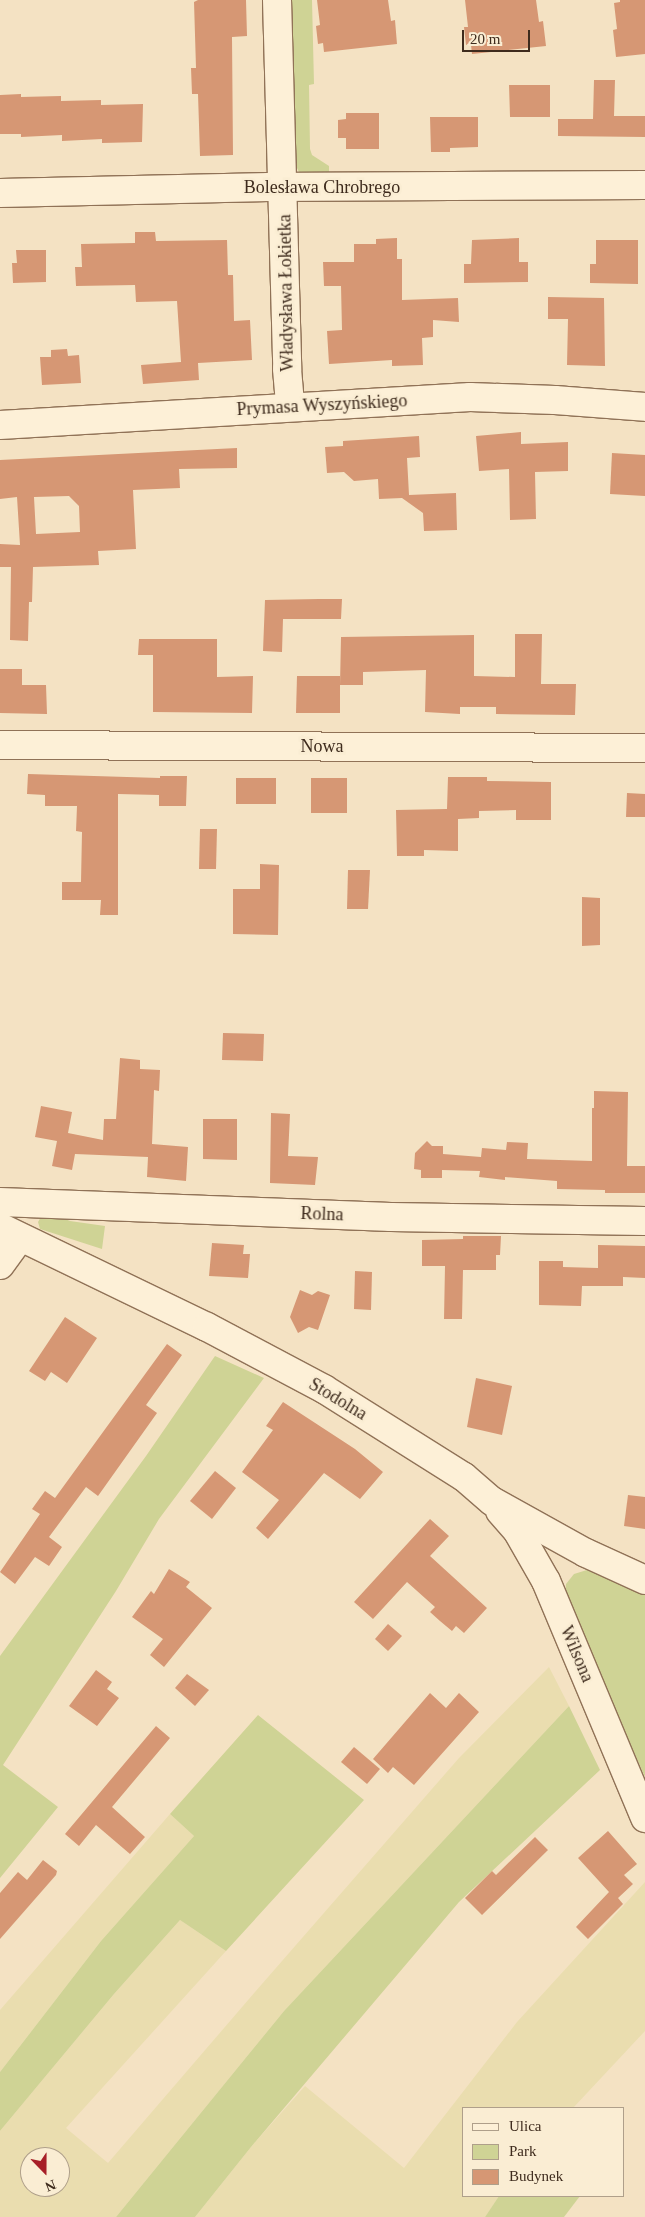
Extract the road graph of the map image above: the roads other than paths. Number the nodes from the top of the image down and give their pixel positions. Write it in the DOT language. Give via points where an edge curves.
graph roads {
  1 [pos="277,0"];
  2 [pos="645,184"];
  3 [pos="284,188"];
  4 [pos="0,193"];
  5 [pos="290,406"];
  6 [pos="645,407"];
  7 [pos="0,426"];
  8 [pos="0,745"];
  9 [pos="645,748"];
  10 [pos="0,1202"];
  11 [pos="645,1221"];
  12 [pos="10,1232"];
  13 [pos="0,1265"];
  14 [pos="492,1500"];
  15 [pos="586,1553"];
  16 [pos="645,1580"];
  17 [pos="546,1581"];
  18 [pos="645,1818"];
  1 -- 3 [label="street, Władysława Łokietka"];
  2 -- 3 [label="street, Bolesława Chrobrego"];
  3 -- 4 [label="street, Bolesława Chrobrego"];
  3 -- 5 [label="street, Władysława Łokietka"];
  5 -- 6 [label="street, Prymasa Wyszyńskiego" via="470,397"];
  5 -- 7 [label="street, Prymasa Wyszyńskiego"];
  8 -- 9 [label="street, Nowa"];
  10 -- 11 [label="street, Rolna" via="391,1217"];
  12 -- 13 [label="street, Stodolna"];
  12 -- 14 [label="street, Stodolna" via="208,1327 324,1389 464,1477"];
  14 -- 15 [label="street, Stodolna"];
  14 -- 17 [label="street, Wilsona" via="518,1532"];
  15 -- 16 [label="street, Stodolna"];
  15 -- 17 [label="street" via="555,1570"];
  17 -- 18 [label="street, Wilsona"];
}
